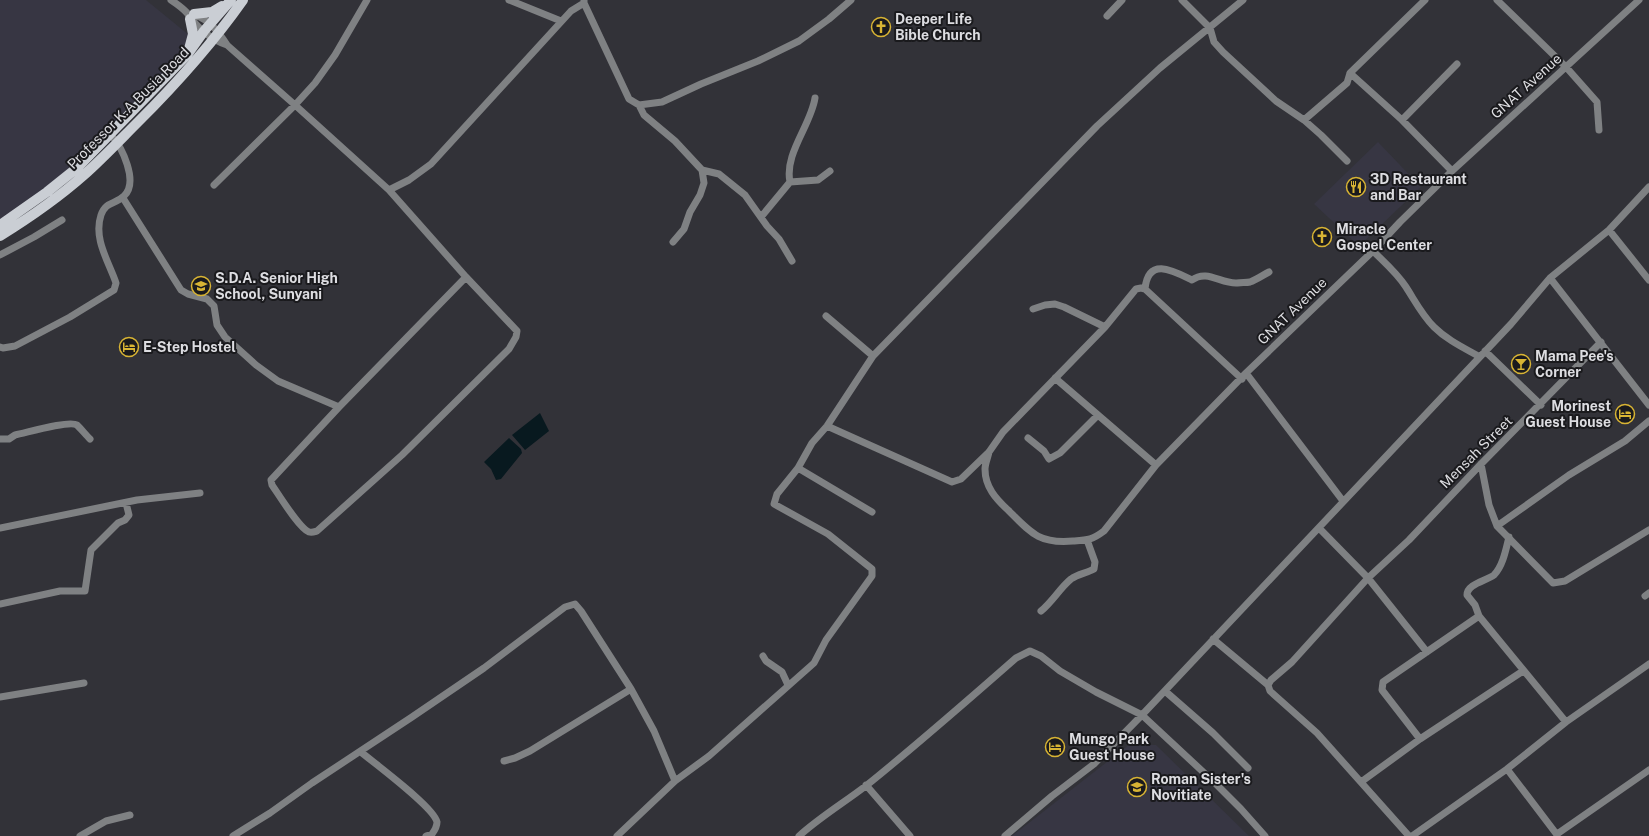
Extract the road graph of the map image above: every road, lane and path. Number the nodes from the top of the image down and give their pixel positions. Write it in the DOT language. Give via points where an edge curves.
graph roads {
  1 [pos="171,0"];
  2 [pos="231,0"];
  3 [pos="243,0"];
  4 [pos="368,0"];
  5 [pos="509,0"];
  6 [pos="850,0"];
  7 [pos="1122,0"];
  8 [pos="1182,0"];
  9 [pos="1244,0"];
  10 [pos="1425,0"];
  11 [pos="1496,0"];
  12 [pos="1639,0"];
  13 [pos="584,2"];
  14 [pos="191,16"];
  15 [pos="1107,16"];
  16 [pos="561,20"];
  17 [pos="207,28"];
  18 [pos="1210,28"];
  19 [pos="216,36"];
  20 [pos="187,55"];
  21 [pos="1457,64"];
  22 [pos="1566,67"];
  23 [pos="1350,73"];
  24 [pos="815,98"];
  25 [pos="295,105"];
  26 [pos="639,105"];
  27 [pos="1304,120"];
  28 [pos="1402,120"];
  29 [pos="1599,130"];
  30 [pos="114,138"];
  31 [pos="103,150"];
  32 [pos="1347,161"];
  33 [pos="702,170"];
  34 [pos="830,171"];
  35 [pos="1452,171"];
  36 [pos="790,182"];
  37 [pos="214,185"];
  38 [pos="1649,186"];
  39 [pos="389,190"];
  40 [pos="123,198"];
  41 [pos="761,217"];
  42 [pos="62,220"];
  43 [pos="0,225"];
  44 [pos="1609,230"];
  45 [pos="0,236"];
  46 [pos="673,242"];
  47 [pos="1373,251"];
  48 [pos="0,254"];
  49 [pos="792,261"];
  50 [pos="1269,272"];
  51 [pos="466,277"];
  52 [pos="1550,278"];
  53 [pos="1649,278"];
  54 [pos="1145,289"];
  55 [pos="1033,309"];
  56 [pos="826,316"];
  57 [pos="1105,327"];
  58 [pos="1601,342"];
  59 [pos="0,346"];
  60 [pos="1485,351"];
  61 [pos="873,356"];
  62 [pos="1480,357"];
  63 [pos="1244,376"];
  64 [pos="1055,378"];
  65 [pos="1541,405"];
  66 [pos="1649,405"];
  67 [pos="339,407"];
  68 [pos="1098,414"];
  69 [pos="1649,421"];
  70 [pos="826,426"];
  71 [pos="1028,438"];
  72 [pos="0,439"];
  73 [pos="90,439"];
  74 [pos="990,452"];
  75 [pos="1481,464"];
  76 [pos="1156,465"];
  77 [pos="798,468"];
  78 [pos="200,493"];
  79 [pos="1344,502"];
  80 [pos="126,503"];
  81 [pos="872,512"];
  82 [pos="1497,526"];
  83 [pos="0,528"];
  84 [pos="1319,528"];
  85 [pos="1649,530"];
  86 [pos="1509,537"];
  87 [pos="1087,540"];
  88 [pos="1368,578"];
  89 [pos="0,604"];
  90 [pos="1041,610"];
  91 [pos="1480,616"];
  92 [pos="1213,639"];
  93 [pos="1427,652"];
  94 [pos="763,656"];
  95 [pos="1649,664"];
  96 [pos="1523,671"];
  97 [pos="84,683"];
  98 [pos="1268,685"];
  99 [pos="788,686"];
  100 [pos="631,689"];
  101 [pos="1165,691"];
  102 [pos="0,697"];
  103 [pos="1142,715"];
  104 [pos="1566,722"];
  105 [pos="1420,739"];
  106 [pos="361,752"];
  107 [pos="504,761"];
  108 [pos="1248,768"];
  109 [pos="1507,769"];
  110 [pos="1649,770"];
  111 [pos="675,781"];
  112 [pos="1361,782"];
  113 [pos="866,785"];
  114 [pos="130,815"];
  115 [pos="1558,835"];
  116 [pos="80,836"];
  117 [pos="233,836"];
  118 [pos="426,836"];
  119 [pos="617,836"];
  120 [pos="799,836"];
  121 [pos="910,836"];
  122 [pos="1005,836"];
  123 [pos="1265,836"];
  124 [pos="1411,836"];
  1 -- 14 [label="street"];
  2 -- 14 [label="main road" via="212,12"];
  2 -- 17 [label="main road, Professor K.A Busia Road"];
  3 -- 19 [label="main road, Professor K.A Busia Road"];
  4 -- 25 [label="street" via="335,55"];
  5 -- 16 [label="street"];
  6 -- 26 [label="street" via="799,41 765,58 662,102"];
  7 -- 15 [label="street"];
  8 -- 18 [label="street"];
  9 -- 18 [label="street"];
  10 -- 23 [label="street"];
  11 -- 22 [label="street"];
  12 -- 22 [label="street, GNAT Avenue"];
  13 -- 16 [label="street"];
  13 -- 26 [label="street" via="629,99"];
  14 -- 17 [label="street"];
  14 -- 20 [label="main road" via="193,34"];
  16 -- 39 [label="street" via="431,164 409,180"];
  17 -- 19 [label="street"];
  17 -- 20 [label="main road, Professor K.A Busia Road"];
  18 -- 27 [label="street" via="1214,42 1223,52 1276,101"];
  18 -- 61 [label="street" via="1160,68 1097,126"];
  19 -- 25 [label="street"];
  19 -- 30 [label="main road, Professor K.A Busia Road" via="160,100"];
  20 -- 30 [label="main road, Professor K.A Busia Road"];
  21 -- 28 [label="street"];
  22 -- 29 [label="street" via="1597,102"];
  22 -- 35 [label="street, GNAT Avenue"];
  23 -- 27 [label="street" via="1347,83"];
  23 -- 28 [label="street"];
  24 -- 36 [label="street" via="814,109 792,158 788,173"];
  25 -- 37 [label="street"];
  25 -- 39 [label="street"];
  26 -- 33 [label="street" via="644,115 675,141"];
  27 -- 32 [label="street"];
  28 -- 35 [label="street"];
  30 -- 31 [label="main road, Professor K.A Busia Road"];
  30 -- 40 [label="street" via="129,172 128,192"];
  31 -- 43 [label="main road, Professor K.A Busia Road"];
  31 -- 45 [label="main road, Professor K.A Busia Road" via="83,176"];
  33 -- 41 [label="street" via="719,174 727,180 745,195"];
  33 -- 46 [label="street" via="704,182 700,195 684,229"];
  34 -- 36 [label="street" via="818,180"];
  35 -- 47 [label="street, GNAT Avenue"];
  36 -- 41 [label="street"];
  38 -- 44 [label="street"];
  39 -- 51 [label="street"];
  40 -- 59 [label="street" via="105,207 99,225 103,249 116,283 114,290 15,346"];
  40 -- 67 [label="street" via="181,290 208,299 214,306 217,325 225,337 278,381"];
  41 -- 49 [label="street" via="779,239"];
  42 -- 48 [label="street"];
  44 -- 52 [label="street"];
  44 -- 53 [label="street"];
  47 -- 62 [label="street" via="1394,272 1420,312 1435,327 1452,341"];
  47 -- 63 [label="street, GNAT Avenue"];
  50 -- 54 [label="street" via="1250,282 1235,283 1210,276 1198,276 1192,280 1160,268 1155,269 1150,276"];
  51 -- 67 [label="street"];
  51 -- 67 [label="street" via="517,331 516,338 509,349 402,455 314,533 299,523 271,480"];
  52 -- 58 [label="street"];
  52 -- 60 [label="street"];
  54 -- 57 [label="street" via="1136,289"];
  54 -- 63 [label="street"];
  55 -- 57 [label="street" via="1054,304"];
  56 -- 61 [label="street"];
  57 -- 64 [label="street"];
  58 -- 65 [label="street, Mensah Street"];
  58 -- 66 [label="street"];
  60 -- 62 [label="street"];
  60 -- 65 [label="street"];
  61 -- 70 [label="street"];
  62 -- 79 [label="street"];
  63 -- 76 [label="street, GNAT Avenue"];
  63 -- 79 [label="street"];
  64 -- 68 [label="street"];
  64 -- 74 [label="street" via="1003,432"];
  65 -- 75 [label="street, Mensah Street"];
  68 -- 71 [label="street" via="1060,453 1049,459 1044,451"];
  68 -- 76 [label="street"];
  69 -- 82 [label="street" via="1625,442 1569,475"];
  70 -- 74 [label="street" via="952,482 961,479"];
  70 -- 77 [label="street"];
  72 -- 73 [label="street" via="56,425 72,424"];
  74 -- 87 [label="street, GNAT Avenue" via="985,468 992,493 1029,531 1042,539 1058,542"];
  75 -- 82 [label="street" via="1489,505"];
  75 -- 88 [label="street, Mensah Street" via="1409,540"];
  76 -- 87 [label="street, GNAT Avenue" via="1104,531 1093,540"];
  77 -- 81 [label="street"];
  77 -- 99 [label="street" via="777,494 774,504 828,534 872,569 873,573 826,640 814,663"];
  78 -- 80 [label="street"];
  79 -- 84 [label="street"];
  80 -- 83 [label="street"];
  80 -- 89 [label="street" via="129,515 91,550 85,591 60,591"];
  82 -- 86 [label="street"];
  84 -- 88 [label="street"];
  84 -- 92 [label="street"];
  85 -- 86 [label="street" via="1565,582 1552,583"];
  86 -- 91 [label="street" via="1498,569 1467,593"];
  87 -- 90 [label="street" via="1096,562 1094,569 1070,579"];
  88 -- 93 [label="street"];
  88 -- 98 [label="street, Mensah Street"];
  91 -- 93 [label="street"];
  91 -- 96 [label="street"];
  92 -- 98 [label="street"];
  92 -- 101 [label="street"];
  93 -- 105 [label="street" via="1381,685 1382,690"];
  94 -- 99 [label="street" via="782,672"];
  95 -- 104 [label="street"];
  96 -- 104 [label="street"];
  96 -- 105 [label="street"];
  97 -- 102 [label="street"];
  98 -- 112 [label="street" via="1270,690 1316,733"];
  99 -- 111 [label="street" via="710,756"];
  100 -- 106 [label="street" via="575,604 565,607 484,668"];
  100 -- 107 [label="street" via="530,751"];
  100 -- 111 [label="street" via="654,731"];
  101 -- 103 [label="street"];
  101 -- 108 [label="street"];
  103 -- 113 [label="street" via="1096,692 1030,651 1016,658"];
  103 -- 122 [label="street" via="1094,764"];
  103 -- 123 [label="street" via="1221,788"];
  104 -- 109 [label="street"];
  105 -- 112 [label="street"];
  106 -- 117 [label="street"];
  106 -- 118 [label="street" via="414,795 437,821 432,834"];
  109 -- 115 [label="street"];
  109 -- 124 [label="street"];
  110 -- 115 [label="street"];
  111 -- 119 [label="street"];
  112 -- 124 [label="street"];
  113 -- 120 [label="street"];
  113 -- 121 [label="street"];
  114 -- 116 [label="street" via="106,821"];
}
